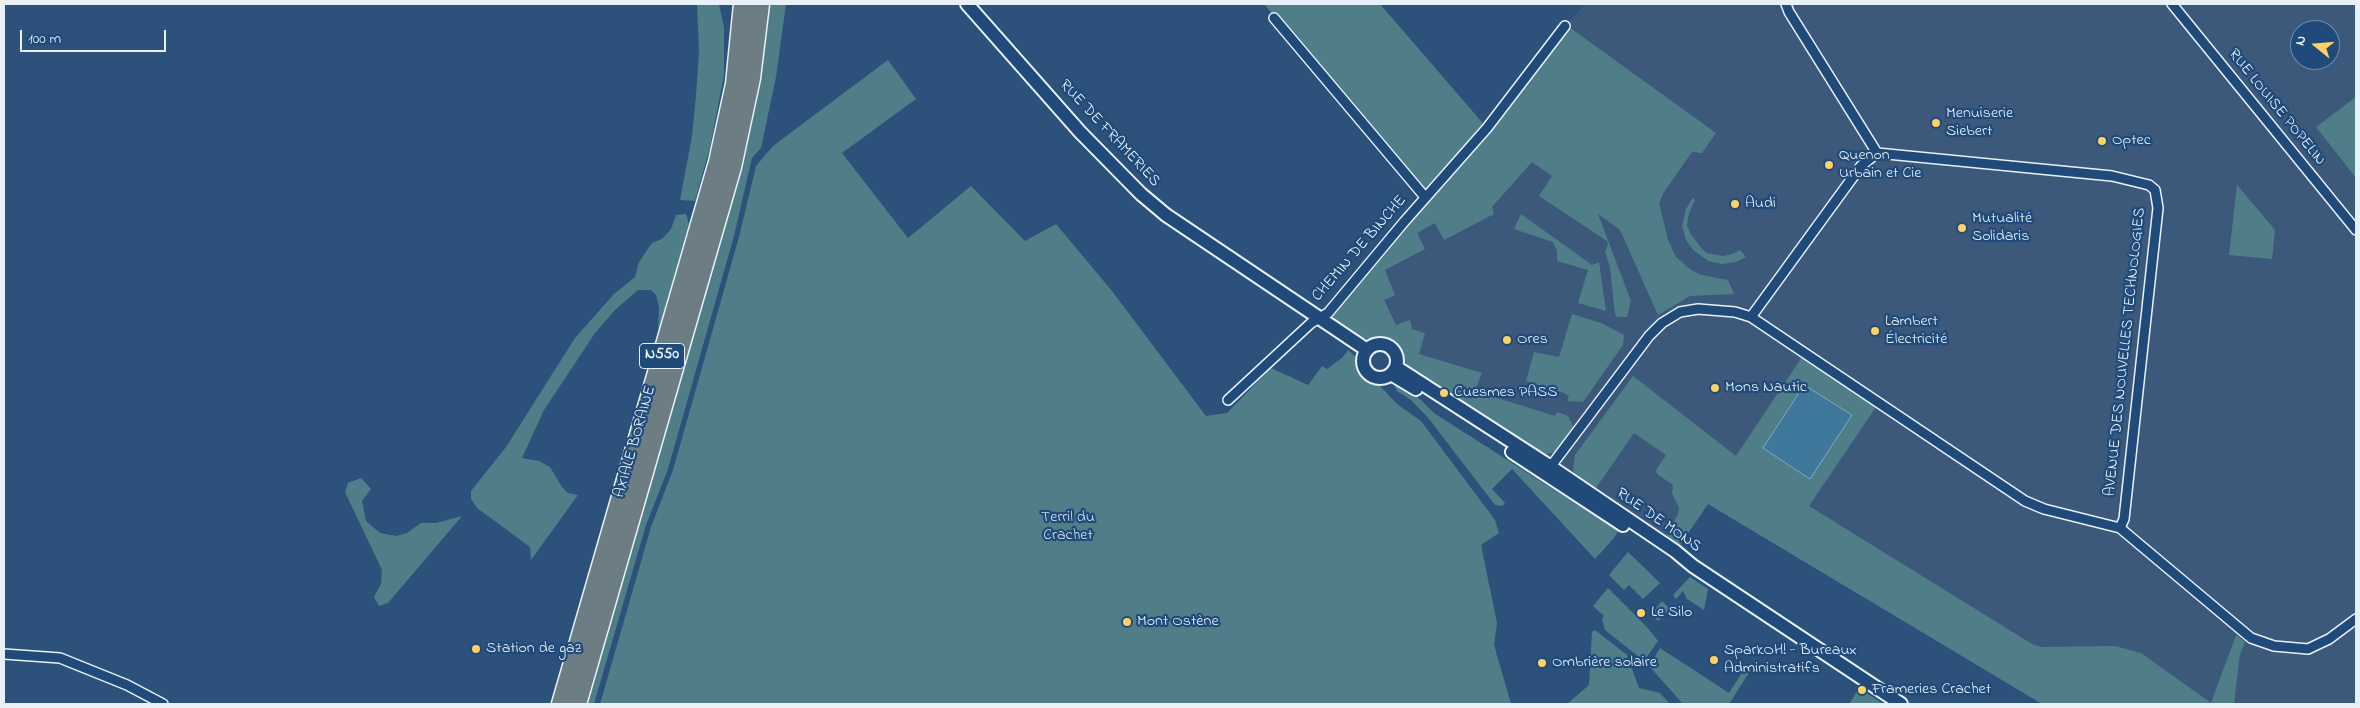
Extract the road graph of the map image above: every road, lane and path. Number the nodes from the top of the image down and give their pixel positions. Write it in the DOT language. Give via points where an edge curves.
graph roads {
  1 [pos="743,4"];
  2 [pos="760,4"];
  3 [pos="968,4"];
  4 [pos="1786,4"];
  5 [pos="2172,4"];
  6 [pos="1274,18"];
  7 [pos="1565,26"];
  8 [pos="1877,153"];
  9 [pos="1425,197"];
  10 [pos="2356,230"];
  11 [pos="1751,317"];
  12 [pos="1319,318"];
  13 [pos="1367,350"];
  14 [pos="1393,370"];
  15 [pos="1228,400"];
  16 [pos="1548,471"];
  17 [pos="2120,528"];
  18 [pos="2356,619"];
  19 [pos="4,654"];
  20 [pos="163,704"];
  21 [pos="560,704"];
  22 [pos="577,704"];
  23 [pos="1901,704"];
  1 -- 21 [label="highway, AXIALE BORAINE / N550" via="735,84 718,162"];
  2 -- 22 [label="highway, AXIALE BORAINE / N550" via="751,78 732,167"];
  3 -- 12 [label="main road, RUE DE FRAMERIES" via="1080,132 1141,194 1166,215"];
  4 -- 8 [label="street"];
  5 -- 10 [label="street, RUE LOUISE POPELIN"];
  6 -- 9 [label="street, CHEMIN DE BINCHE"];
  7 -- 9 [label="street, CHEMIN DE BINCHE" via="1487,128"];
  8 -- 11 [label="street" via="1861,166"];
  8 -- 17 [label="street, AVENUE DES NOUVELLES TECHNOLOGIES" via="2112,176 2140,181 2154,190 2157,216 2124,519"];
  9 -- 12 [label="street, CHEMIN DE BINCHE" via="1328,313"];
  11 -- 16 [label="street" via="1735,312 1698,309 1680,312 1662,323"];
  11 -- 17 [label="street" via="2025,501 2044,509"];
  12 -- 13 [label="main road"];
  12 -- 15 [label="street, CHEMIN DE BINCHE"];
  13 -- 14 [label="main road" via="1374,345 1387,345 1395,352"];
  13 -- 14 [label="main road" via="1364,360 1368,372 1378,378"];
  14 -- 16 [label="main road, RUE DE MONS"];
  16 -- 23 [label="main road, RUE DE MONS" via="1675,551"];
  17 -- 18 [label="street" via="2251,638 2274,646 2308,649 2329,640"];
  19 -- 20 [label="street" via="60,658 127,685"];
}
